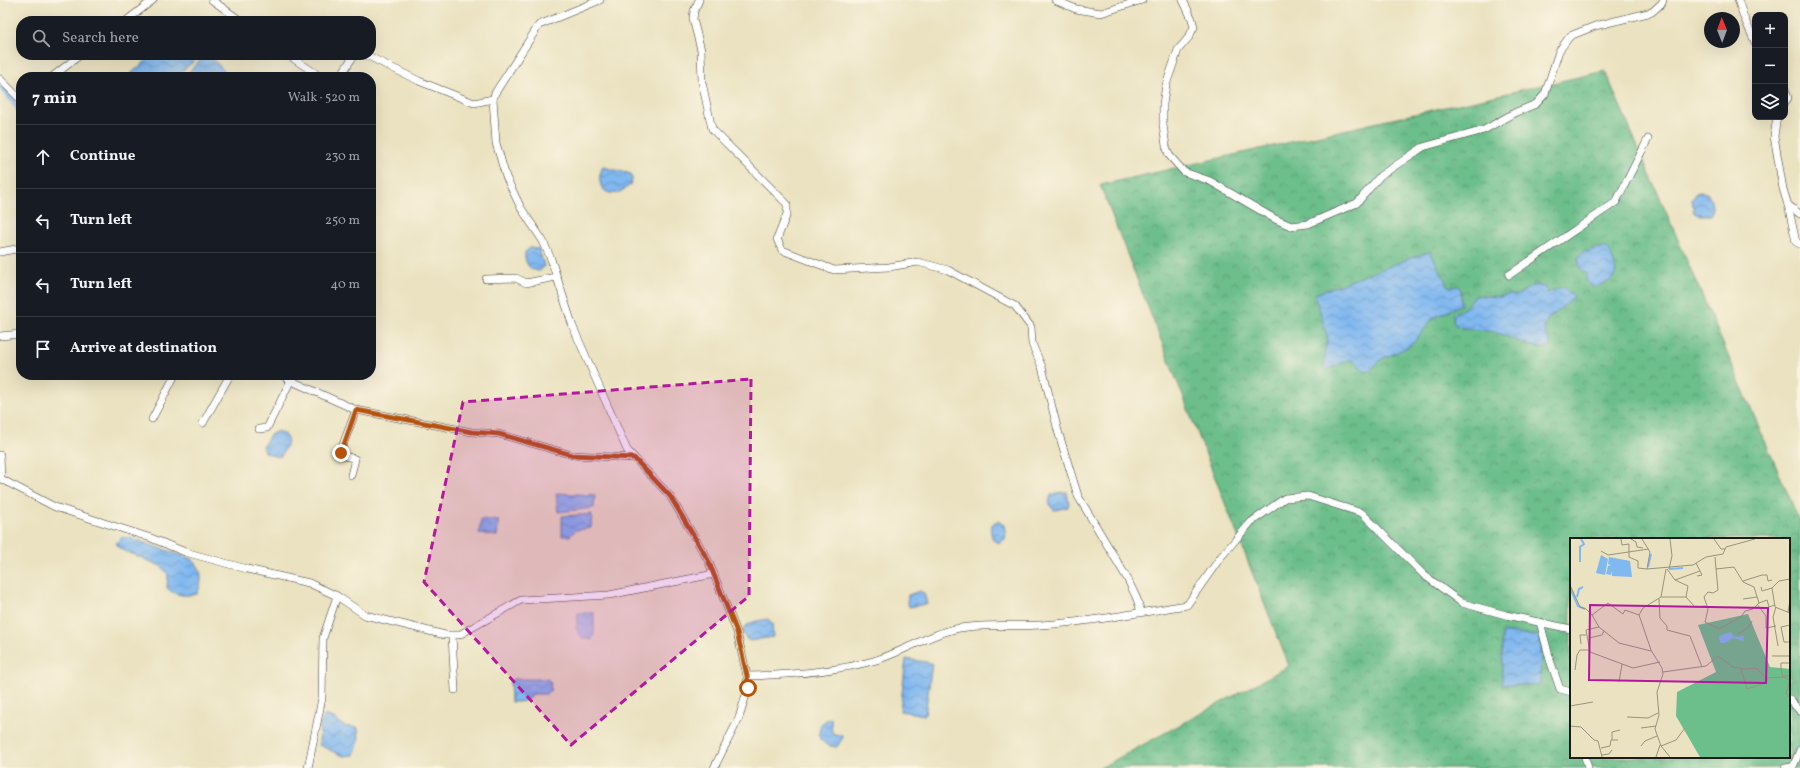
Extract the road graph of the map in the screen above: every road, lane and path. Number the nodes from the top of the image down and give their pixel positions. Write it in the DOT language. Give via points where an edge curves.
graph roads {
  1 [pos="153,0"];
  2 [pos="212,0"];
  3 [pos="600,0"];
  4 [pos="699,0"];
  5 [pos="1055,0"];
  6 [pos="1142,0"];
  7 [pos="1183,0"];
  8 [pos="1663,0"];
  9 [pos="1738,0"];
  10 [pos="132,16"];
  11 [pos="234,16"];
  12 [pos="1752,35"];
  13 [pos="74,60"];
  14 [pos="296,60"];
  15 [pos="351,60"];
  16 [pos="376,60"];
  17 [pos="58,72"];
  18 [pos="314,72"];
  19 [pos="343,72"];
  20 [pos="0,79"];
  21 [pos="16,95"];
  22 [pos="493,100"];
  23 [pos="1777,120"];
  24 [pos="1648,139"];
  25 [pos="1788,205"];
  26 [pos="1800,214"];
  27 [pos="1800,244"];
  28 [pos="16,249"];
  29 [pos="0,252"];
  30 [pos="1509,275"];
  31 [pos="556,277"];
  32 [pos="486,279"];
  33 [pos="16,334"];
  34 [pos="0,336"];
  35 [pos="172,380"];
  36 [pos="227,380"];
  37 [pos="291,380"];
  38 [pos="356,410"];
  39 [pos="152,419"];
  40 [pos="203,423"];
  41 [pos="259,429"];
  42 [pos="634,458"];
  43 [pos="0,460"];
  44 [pos="351,475"];
  45 [pos="714,574"];
  46 [pos="337,596"];
  47 [pos="1141,612"];
  48 [pos="1540,622"];
  49 [pos="1570,629"];
  50 [pos="452,636"];
  51 [pos="747,676"];
  52 [pos="455,690"];
  53 [pos="1570,692"];
  54 [pos="1790,700"];
  55 [pos="1800,711"];
  56 [pos="1800,750"];
  57 [pos="1585,758"];
  58 [pos="308,768"];
  59 [pos="714,768"];
  60 [pos="1588,768"];
  61 [pos="1785,768"];
  1 -- 10 [label="street"];
  2 -- 11 [label="street"];
  3 -- 22 [label="street" via="539,25"];
  4 -- 47 [label="street" via="693,19 701,50 702,82 712,129 788,204 787,214 777,239 782,250 834,270 889,267 918,262 948,270 1015,306 1031,326 1032,344 1042,367 1078,496 1127,578"];
  5 -- 6 [label="street" via="1076,9 1101,13"];
  7 -- 8 [label="street" via="1194,27 1178,50 1166,85 1163,112 1169,155 1184,172 1210,181 1276,220 1291,226 1308,224 1358,203 1380,176 1423,147 1484,130 1536,104 1545,94 1559,51 1570,36 1595,26 1652,12"];
  9 -- 12 [label="street"];
  13 -- 17 [label="street"];
  14 -- 18 [label="street"];
  15 -- 19 [label="street"];
  16 -- 22 [label="street" via="419,82 474,103"];
  20 -- 21 [label="street"];
  22 -- 31 [label="street" via="496,143 506,177 521,208 543,241"];
  23 -- 25 [label="street" via="1774,136"];
  24 -- 30 [label="street" via="1616,202"];
  25 -- 26 [label="street"];
  25 -- 27 [label="street" via="1796,242"];
  28 -- 29 [label="street"];
  31 -- 32 [label="street" via="526,283 516,278"];
  31 -- 42 [label="street" via="573,327 627,450"];
  33 -- 34 [label="street"];
  35 -- 39 [label="street"];
  36 -- 40 [label="street"];
  37 -- 38 [label="street"];
  37 -- 41 [label="street" via="267,428"];
  38 -- 42 [label="street" via="472,432 499,434 572,455"];
  38 -- 44 [label="street" via="341,450 342,455 355,459"];
  42 -- 45 [label="street" via="670,496"];
  43 -- 46 [label="street" via="1,479 55,507 186,552 309,583"];
  45 -- 50 [label="street" via="609,595 521,600 459,635"];
  45 -- 51 [label="street" via="737,632"];
  46 -- 50 [label="street" via="366,614"];
  46 -- 58 [label="street" via="323,638 322,698"];
  47 -- 48 [label="street" via="1187,605 1220,558 1251,522 1285,498 1308,496 1362,513 1424,575 1462,603"];
  47 -- 51 [label="street" via="1090,621 955,629 927,638 907,649 857,665 795,675"];
  48 -- 49 [label="street"];
  48 -- 53 [label="street" via="1560,689"];
  50 -- 52 [label="street"];
  51 -- 59 [label="street" via="748,688 739,718"];
  54 -- 55 [label="street"];
  56 -- 61 [label="street" via="1793,767"];
  57 -- 60 [label="street"];
}
